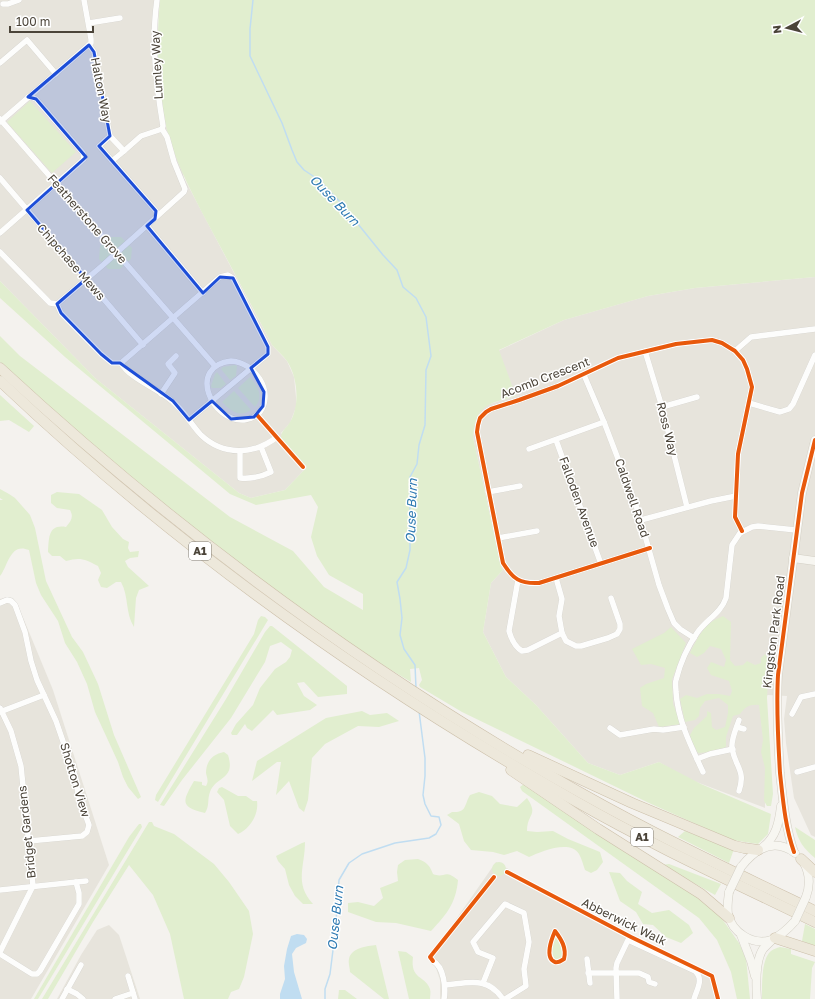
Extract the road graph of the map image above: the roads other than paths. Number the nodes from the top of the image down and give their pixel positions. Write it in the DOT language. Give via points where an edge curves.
graph roads {
  1 [pos="19,0"];
  2 [pos="84,0"];
  3 [pos="157,0"];
  4 [pos="1,4"];
  5 [pos="120,18"];
  6 [pos="88,23"];
  7 [pos="89,45"];
  8 [pos="0,63"];
  9 [pos="56,74"];
  10 [pos="28,97"];
  11 [pos="0,121"];
  12 [pos="162,129"];
  13 [pos="110,136"];
  14 [pos="124,151"];
  15 [pos="112,161"];
  16 [pos="0,178"];
  17 [pos="56,184"];
  18 [pos="27,210"];
  19 [pos="157,215"];
  20 [pos="147,226"];
  21 [pos="0,233"];
  22 [pos="0,252"];
  23 [pos="116,253"];
  24 [pos="86,279"];
  25 [pos="203,292"];
  26 [pos="57,304"];
  27 [pos="173,318"];
  28 [pos="815,328"];
  29 [pos="143,345"];
  30 [pos="645,351"];
  31 [pos="735,351"];
  32 [pos="815,355"];
  33 [pos="176,356"];
  34 [pos="121,363"];
  35 [pos="215,366"];
  36 [pos="0,368"];
  37 [pos="251,368"];
  38 [pos="584,375"];
  39 [pos="0,381"];
  40 [pos="161,394"];
  41 [pos="697,397"];
  42 [pos="212,401"];
  43 [pos="749,403"];
  44 [pos="662,407"];
  45 [pos="189,420"];
  46 [pos="604,422"];
  47 [pos="277,437"];
  48 [pos="556,440"];
  49 [pos="815,440"];
  50 [pos="261,447"];
  51 [pos="529,449"];
  52 [pos="240,451"];
  53 [pos="520,486"];
  54 [pos="488,492"];
  55 [pos="736,496"];
  56 [pos="687,507"];
  57 [pos="641,520"];
  58 [pos="796,530"];
  59 [pos="537,531"];
  60 [pos="742,531"];
  61 [pos="498,538"];
  62 [pos="650,548"];
  63 [pos="793,558"];
  64 [pos="815,561"];
  65 [pos="601,564"];
  66 [pos="556,578"];
  67 [pos="518,580"];
  68 [pos="611,598"];
  69 [pos="0,603"];
  70 [pos="614,606"];
  71 [pos="607,609"];
  72 [pos="562,634"];
  73 [pos="694,638"];
  74 [pos="815,694"];
  75 [pos="44,695"];
  76 [pos="416,699"];
  77 [pos="1,710"];
  78 [pos="792,714"];
  79 [pos="739,720"];
  80 [pos="684,727"];
  81 [pos="737,727"];
  82 [pos="610,728"];
  83 [pos="744,729"];
  84 [pos="478,738"];
  85 [pos="733,749"];
  86 [pos="697,758"];
  87 [pos="815,767"];
  88 [pos="703,772"];
  89 [pos="797,772"];
  90 [pos="739,791"];
  91 [pos="782,794"];
  92 [pos="29,841"];
  93 [pos="760,849"];
  94 [pos="798,855"];
  95 [pos="815,872"];
  96 [pos="86,881"];
  97 [pos="76,882"];
  98 [pos="33,886"];
  99 [pos="0,890"];
  100 [pos="815,911"];
  101 [pos="730,918"];
  102 [pos="815,922"];
  103 [pos="741,935"];
  104 [pos="774,939"];
  105 [pos="815,951"];
  106 [pos="0,953"];
  107 [pos="587,959"];
  108 [pos="433,961"];
  109 [pos="81,965"];
  110 [pos="588,973"];
  111 [pos="616,973"];
  112 [pos="128,976"];
  113 [pos="483,983"];
  114 [pos="590,983"];
  115 [pos="655,984"];
  116 [pos="445,985"];
  117 [pos="67,989"];
  118 [pos="757,989"];
  119 [pos="133,993"];
  120 [pos="62,999"];
  121 [pos="83,999"];
  122 [pos="115,999"];
  123 [pos="135,999"];
  124 [pos="444,999"];
  125 [pos="504,999"];
  126 [pos="617,999"];
  127 [pos="694,999"];
  128 [pos="757,999"];
  1 -- 4 [label="street"];
  2 -- 6 [label="street, Halton Way"];
  3 -- 12 [label="street, Lumley Way" via="154,51"];
  5 -- 6 [label="street"];
  6 -- 7 [label="street, Halton Way" via="91,39"];
  7 -- 9 [label="street, Halton Way"];
  7 -- 13 [label="street, Halton Way" via="94,52"];
  8 -- 9 [label="street" via="27,40"];
  9 -- 10 [label="street, Halton Way"];
  10 -- 11 [label="street, Halton Way"];
  10 -- 17 [label="street" via="36,99 83,153 84,159"];
  11 -- 17 [label="street, Featherstone Grove"];
  12 -- 14 [label="street" via="144,134"];
  12 -- 19 [label="street, Lumley Way" via="185,189"];
  13 -- 14 [label="street, Halton Way"];
  13 -- 15 [label="street, Halton Way" via="99,146"];
  14 -- 15 [label="street"];
  15 -- 19 [label="street, Halton Way"];
  16 -- 18 [label="street, Chipchase Mews"];
  17 -- 18 [label="street"];
  17 -- 23 [label="street, Featherstone Grove"];
  18 -- 21 [label="street"];
  18 -- 24 [label="street, Chipchase Mews"];
  19 -- 20 [label="street"];
  20 -- 23 [label="street"];
  20 -- 25 [label="street"];
  22 -- 26 [label="street" via="50,303"];
  23 -- 24 [label="street"];
  23 -- 27 [label="street, Featherstone Grove"];
  24 -- 26 [label="street"];
  24 -- 29 [label="street, Chipchase Mews"];
  25 -- 27 [label="street"];
  25 -- 37 [label="street" via="220,277 233,278 268,350 268,354"];
  26 -- 34 [label="street" via="61,313 101,354 112,363"];
  27 -- 29 [label="street"];
  27 -- 35 [label="street, Featherstone Grove"];
  28 -- 31 [label="street" via="751,337"];
  29 -- 34 [label="street"];
  30 -- 31 [label="street, Acomb Crescent" via="712,340"];
  30 -- 38 [label="street, Acomb Crescent" via="618,358"];
  30 -- 44 [label="street, Ross Way"];
  31 -- 43 [label="street, Acomb Crescent" via="743,360 750,378 752,386"];
  32 -- 43 [label="street" via="789,409 780,412"];
  33 -- 40 [label="street" via="168,364 175,372"];
  34 -- 40 [label="street" via="130,373"];
  35 -- 37 [label="street" via="231,361 240,362"];
  35 -- 42 [label="street" via="208,380 208,393"];
  36 -- 76 [label="highway, A1" via="101,458 206,544"];
  37 -- 42 [label="street"];
  37 -- 42 [label="street" via="262,384 264,392 265,400 257,415 238,420 222,412"];
  38 -- 46 [label="street, Caldwell Road"];
  38 -- 54 [label="street, Acomb Crescent" via="491,409 480,418 477,432"];
  39 -- 76 [label="highway, A1" via="95,466 200,552 311,634"];
  40 -- 45 [label="street" via="172,401"];
  41 -- 44 [label="street"];
  42 -- 45 [label="street"];
  43 -- 55 [label="street, Acomb Crescent" via="738,454"];
  44 -- 56 [label="street, Ross Way"];
  45 -- 52 [label="street" via="209,441 229,450"];
  46 -- 48 [label="street"];
  46 -- 57 [label="street, Caldwell Road"];
  47 -- 50 [label="street"];
  48 -- 51 [label="street"];
  48 -- 65 [label="street, Falloden Avenue"];
  49 -- 58 [label="street, Kingston Park Road"];
  50 -- 52 [label="street"];
  50 -- 52 [label="street" via="271,472 249,479 240,478"];
  53 -- 54 [label="street"];
  54 -- 61 [label="street, Acomb Crescent"];
  55 -- 56 [label="street"];
  55 -- 60 [label="street, Acomb Crescent" via="735,517"];
  56 -- 57 [label="street"];
  57 -- 62 [label="street, Caldwell Road"];
  58 -- 60 [label="street" via="758,526"];
  58 -- 63 [label="street, Kingston Park Road"];
  59 -- 61 [label="street"];
  60 -- 73 [label="street" via="732,545 724,604"];
  61 -- 67 [label="street, Acomb Crescent" via="503,563 509,573"];
  62 -- 65 [label="street"];
  62 -- 73 [label="street, Caldwell Road" via="659,585 674,623"];
  63 -- 64 [label="street"];
  63 -- 91 [label="street, Kingston Park Road" via="776,705"];
  65 -- 66 [label="street"];
  66 -- 67 [label="street" via="539,583"];
  66 -- 72 [label="street" via="562,599 559,616"];
  67 -- 72 [label="street" via="509,631 518,649 528,650"];
  68 -- 70 [label="street"];
  69 -- 75 [label="street" via="7,600 15,605 37,680"];
  70 -- 71 [label="street"];
  70 -- 72 [label="street" via="620,624 620,629 614,636 576,646 566,641"];
  73 -- 80 [label="street" via="683,659 676,681 677,702"];
  74 -- 78 [label="street" via="801,697"];
  75 -- 77 [label="street"];
  75 -- 92 [label="street, Shotton View" via="76,779 78,795 88,825 87,832 82,836"];
  76 -- 84 [label="highway, A1"];
  77 -- 92 [label="street, Bridget Gardens" via="11,731 21,766"];
  79 -- 81 [label="street"];
  80 -- 82 [label="street" via="620,735"];
  80 -- 86 [label="street"];
  81 -- 83 [label="street"];
  81 -- 85 [label="street"];
  84 -- 93 [label="highway, A1" via="735,846"];
  84 -- 100 [label="highway, A1" via="631,820"];
  84 -- 101 [label="highway, A1" via="514,772 701,894"];
  84 -- 102 [label="highway, A1" via="577,802"];
  85 -- 86 [label="street"];
  85 -- 90 [label="street" via="742,777"];
  86 -- 88 [label="street"];
  87 -- 89 [label="street"];
  91 -- 93 [label="street, Kingston Park Road" via="776,830 768,843"];
  91 -- 94 [label="street, Kingston Park Road" via="786,826"];
  92 -- 98 [label="street, Bridget Gardens"];
  93 -- 94 [label="street" via="780,846"];
  93 -- 101 [label="street, bridge" via="741,867 729,892"];
  94 -- 95 [label="highway"];
  94 -- 104 [label="street, bridge" via="806,865 809,875 806,898 795,921"];
  96 -- 97 [label="street"];
  97 -- 98 [label="street"];
  97 -- 106 [label="street" via="79,904 40,972 32,974"];
  98 -- 99 [label="street"];
  98 -- 106 [label="street, Bridget Gardens"];
  101 -- 103 [label="street"];
  103 -- 104 [label="street" via="759,942"];
  103 -- 118 [label="street" via="751,961"];
  104 -- 105 [label="highway"];
  104 -- 118 [label="street" via="763,950 757,970"];
  107 -- 110 [label="street"];
  108 -- 116 [label="street" via="437,963"];
  109 -- 117 [label="street"];
  110 -- 111 [label="street"];
  110 -- 114 [label="street"];
  111 -- 115 [label="street" via="639,973"];
  111 -- 126 [label="street"];
  111 -- 127 [label="street, Abberwick Walk" via="628,940 699,974 701,979"];
  112 -- 119 [label="street"];
  113 -- 116 [label="street"];
  113 -- 125 [label="street" via="496,990"];
  113 -- 125 [label="street" via="493,958 478,952 473,942 505,904 524,913 528,942 524,969 526,986"];
  116 -- 124 [label="street"];
  117 -- 120 [label="street"];
  117 -- 121 [label="street"];
  118 -- 128 [label="street"];
  119 -- 122 [label="street"];
  119 -- 123 [label="street"];
}
